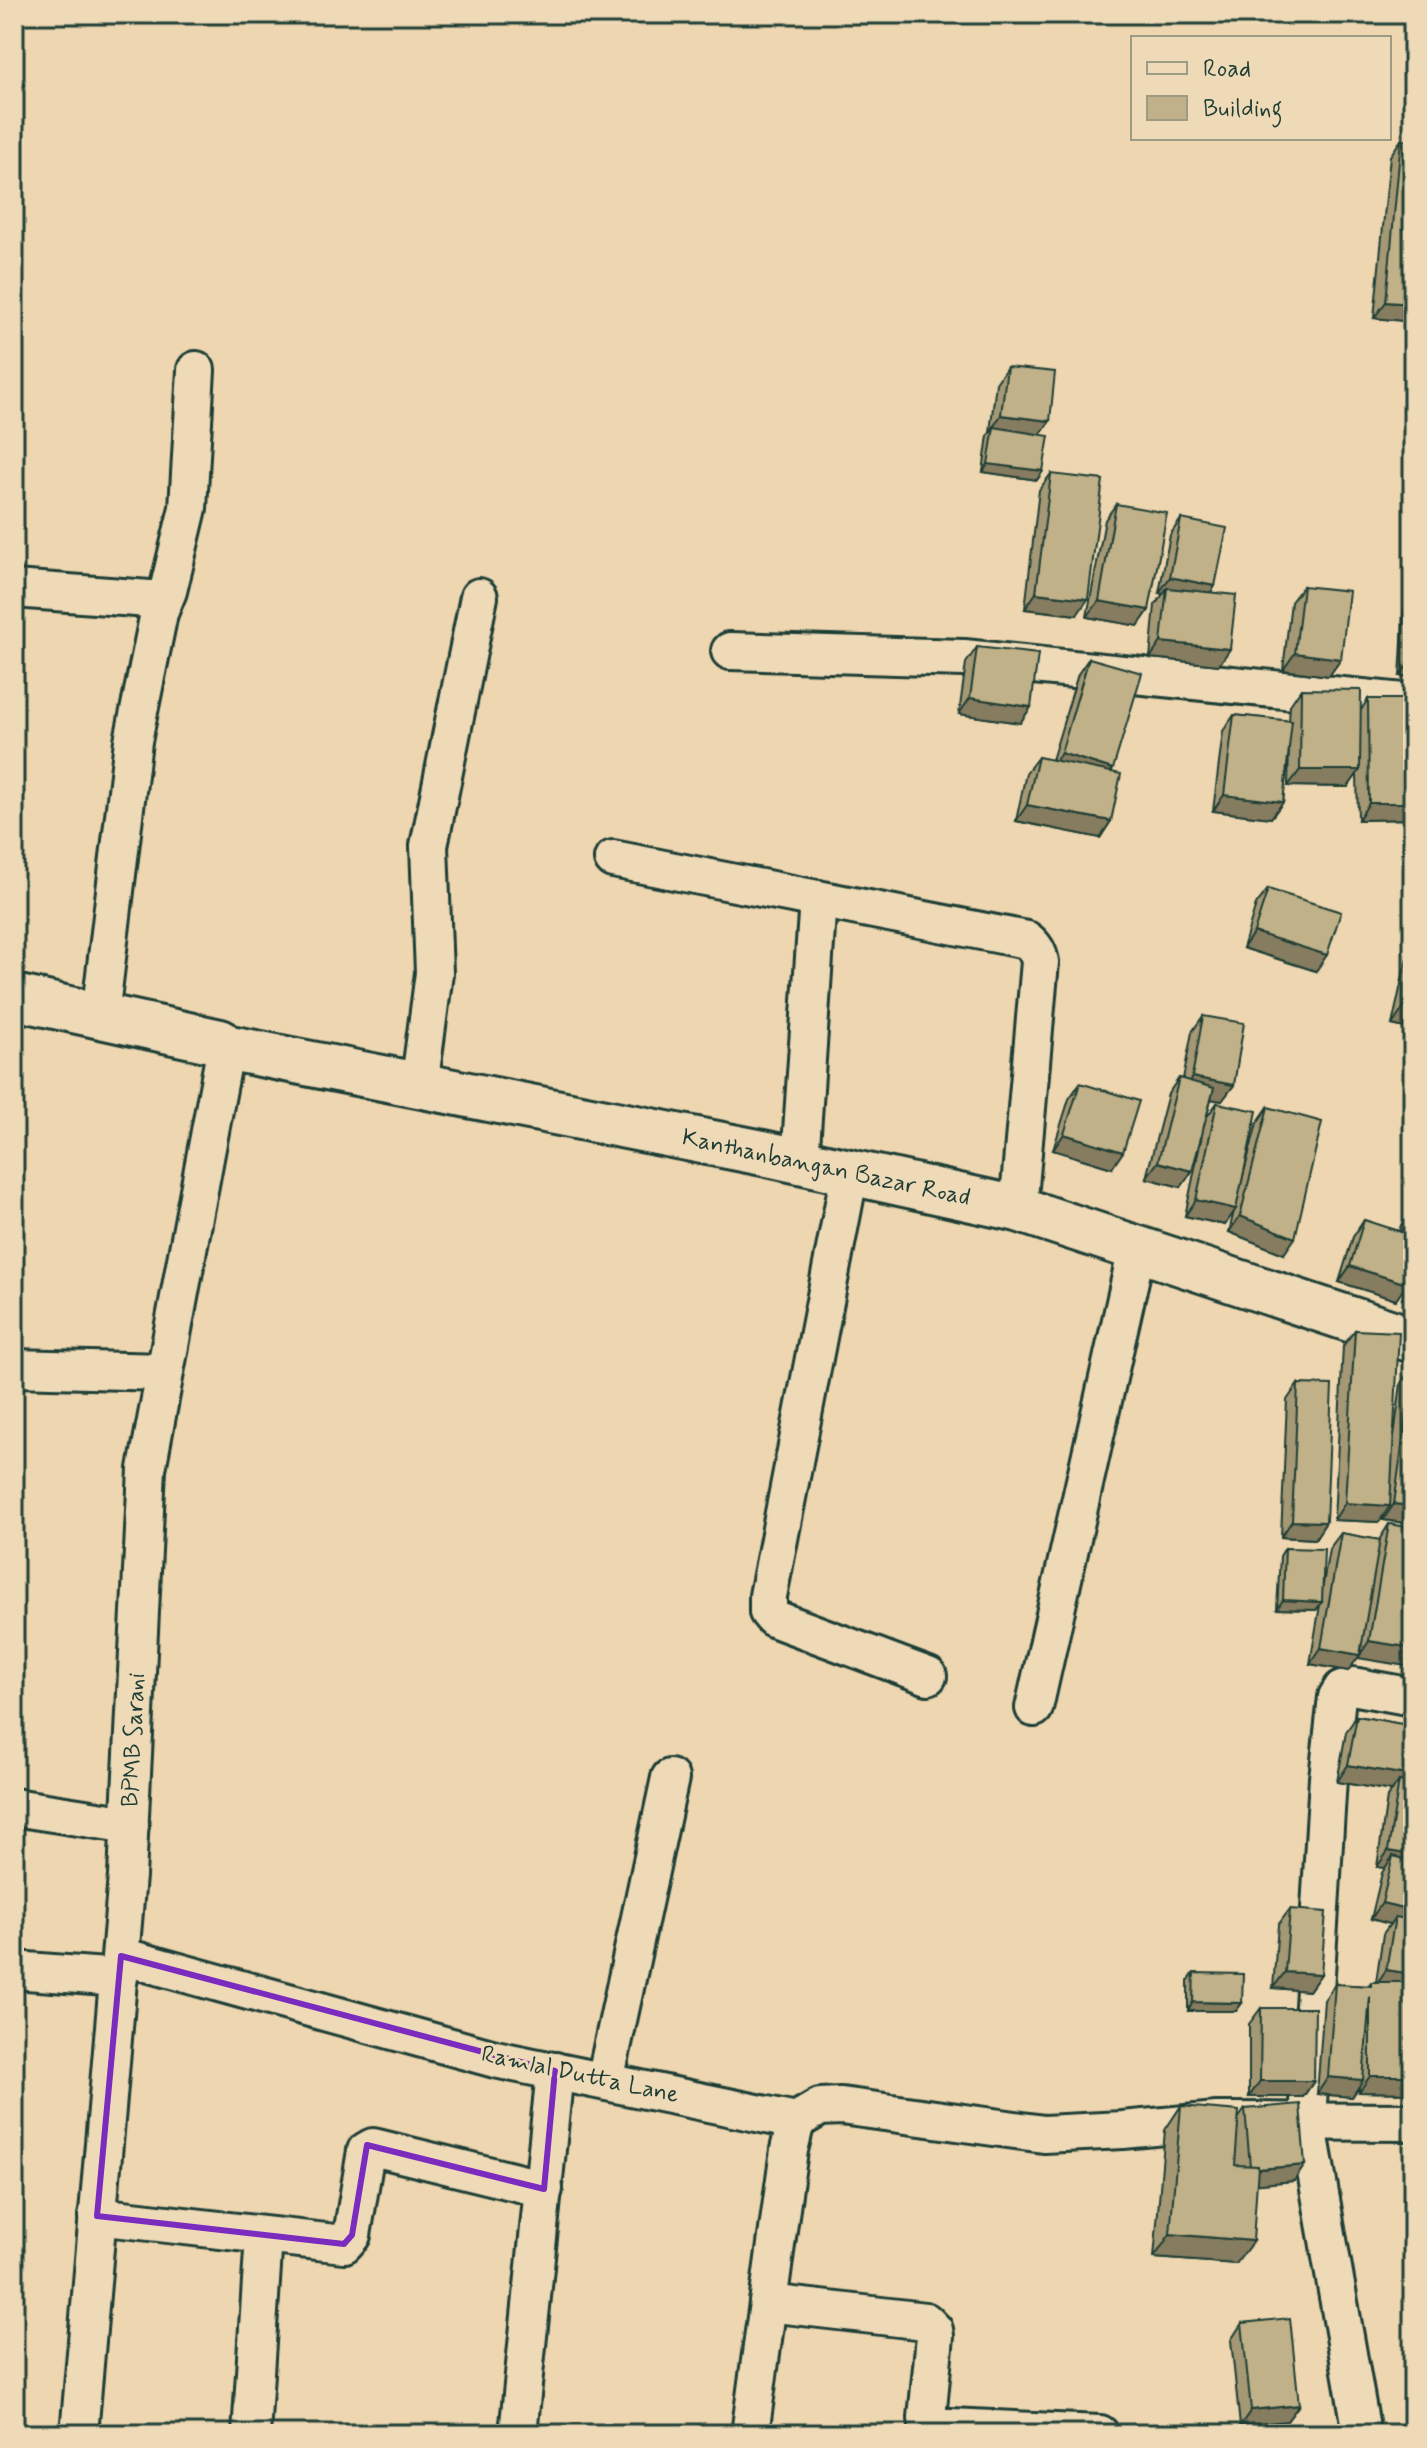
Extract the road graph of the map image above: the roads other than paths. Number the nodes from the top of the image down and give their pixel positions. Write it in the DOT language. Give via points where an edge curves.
graph roads {
  1 [pos="196,370"];
  2 [pos="14,589"];
  3 [pos="479,597"];
  4 [pos="163,600"];
  5 [pos="730,651"];
  6 [pos="1413,703"];
  7 [pos="613,859"];
  8 [pos="818,899"];
  9 [pos="14,997"];
  10 [pos="100,1016"];
  11 [pos="225,1049"];
  12 [pos="419,1087"];
  13 [pos="800,1161"];
  14 [pos="850,1172"];
  15 [pos="1018,1209"];
  16 [pos="1137,1249"];
  17 [pos="1413,1340"];
  18 [pos="14,1368"];
  19 [pos="164,1372"];
  20 [pos="928,1676"];
  21 [pos="1413,1697"];
  22 [pos="1034,1708"];
  23 [pos="670,1778"];
  24 [pos="14,1807"];
  25 [pos="130,1825"];
  26 [pos="120,1967"];
  27 [pos="14,1970"];
  28 [pos="555,2071"];
  29 [pos="605,2081"];
  30 [pos="1307,2120"];
  31 [pos="796,2121"];
  32 [pos="1413,2122"];
  33 [pos="544,2189"];
  34 [pos="97,2216"];
  35 [pos="264,2236"];
  36 [pos="768,2303"];
  37 [pos="79,2434"];
  38 [pos="251,2434"];
  39 [pos="518,2434"];
  40 [pos="750,2434"];
  41 [pos="1100,2434"];
  42 [pos="1359,2434"];
  1 -- 4 [label="street" via="188,508"];
  2 -- 4 [label="street"];
  3 -- 12 [label="street" via="429,846 434,973"];
  4 -- 10 [label="street" via="133,741"];
  5 -- 6 [label="street" via="964,658"];
  7 -- 8 [label="street"];
  8 -- 13 [label="street"];
  8 -- 15 [label="street" via="1027,940 1037,951"];
  9 -- 10 [label="street, Kanthanbangan Bazar Road"];
  10 -- 11 [label="street, Kanthanbangan Bazar Road" via="220,1042"];
  11 -- 12 [label="street, Kanthanbangan Bazar Road"];
  11 -- 19 [label="street, BPMB Sarani"];
  12 -- 13 [label="street, Kanthanbangan Bazar Road"];
  13 -- 14 [label="street, Kanthanbangan Bazar Road"];
  14 -- 15 [label="street, Kanthanbangan Bazar Road"];
  14 -- 20 [label="street" via="768,1612"];
  15 -- 16 [label="street, Kanthanbangan Bazar Road"];
  16 -- 17 [label="street, Kanthanbangan Bazar Road"];
  16 -- 22 [label="street"];
  18 -- 19 [label="street"];
  19 -- 25 [label="street, BPMB Sarani" via="147,1469"];
  21 -- 30 [label="street" via="1352,1686 1337,1697"];
  23 -- 29 [label="street"];
  24 -- 25 [label="street"];
  25 -- 26 [label="street, BPMB Sarani"];
  26 -- 27 [label="street, Ramlal Dutta Lane"];
  26 -- 28 [label="street, Ramlal Dutta Lane"];
  26 -- 34 [label="street, BPMB Sarani"];
  28 -- 29 [label="street, Ramlal Dutta Lane"];
  28 -- 33 [label="street"];
  29 -- 31 [label="street, Ramlal Dutta Lane"];
  30 -- 31 [label="street" via="1044,2134 841,2106 820,2107"];
  30 -- 32 [label="street"];
  30 -- 42 [label="street"];
  31 -- 36 [label="street"];
  33 -- 35 [label="street" via="373,2147 366,2151 350,2241 338,2245"];
  33 -- 39 [label="street"];
  34 -- 35 [label="street"];
  34 -- 37 [label="street, BPMB Sarani"];
  35 -- 38 [label="street"];
  36 -- 40 [label="street"];
  36 -- 41 [label="street" via="925,2321 935,2336 930,2427"];
}
